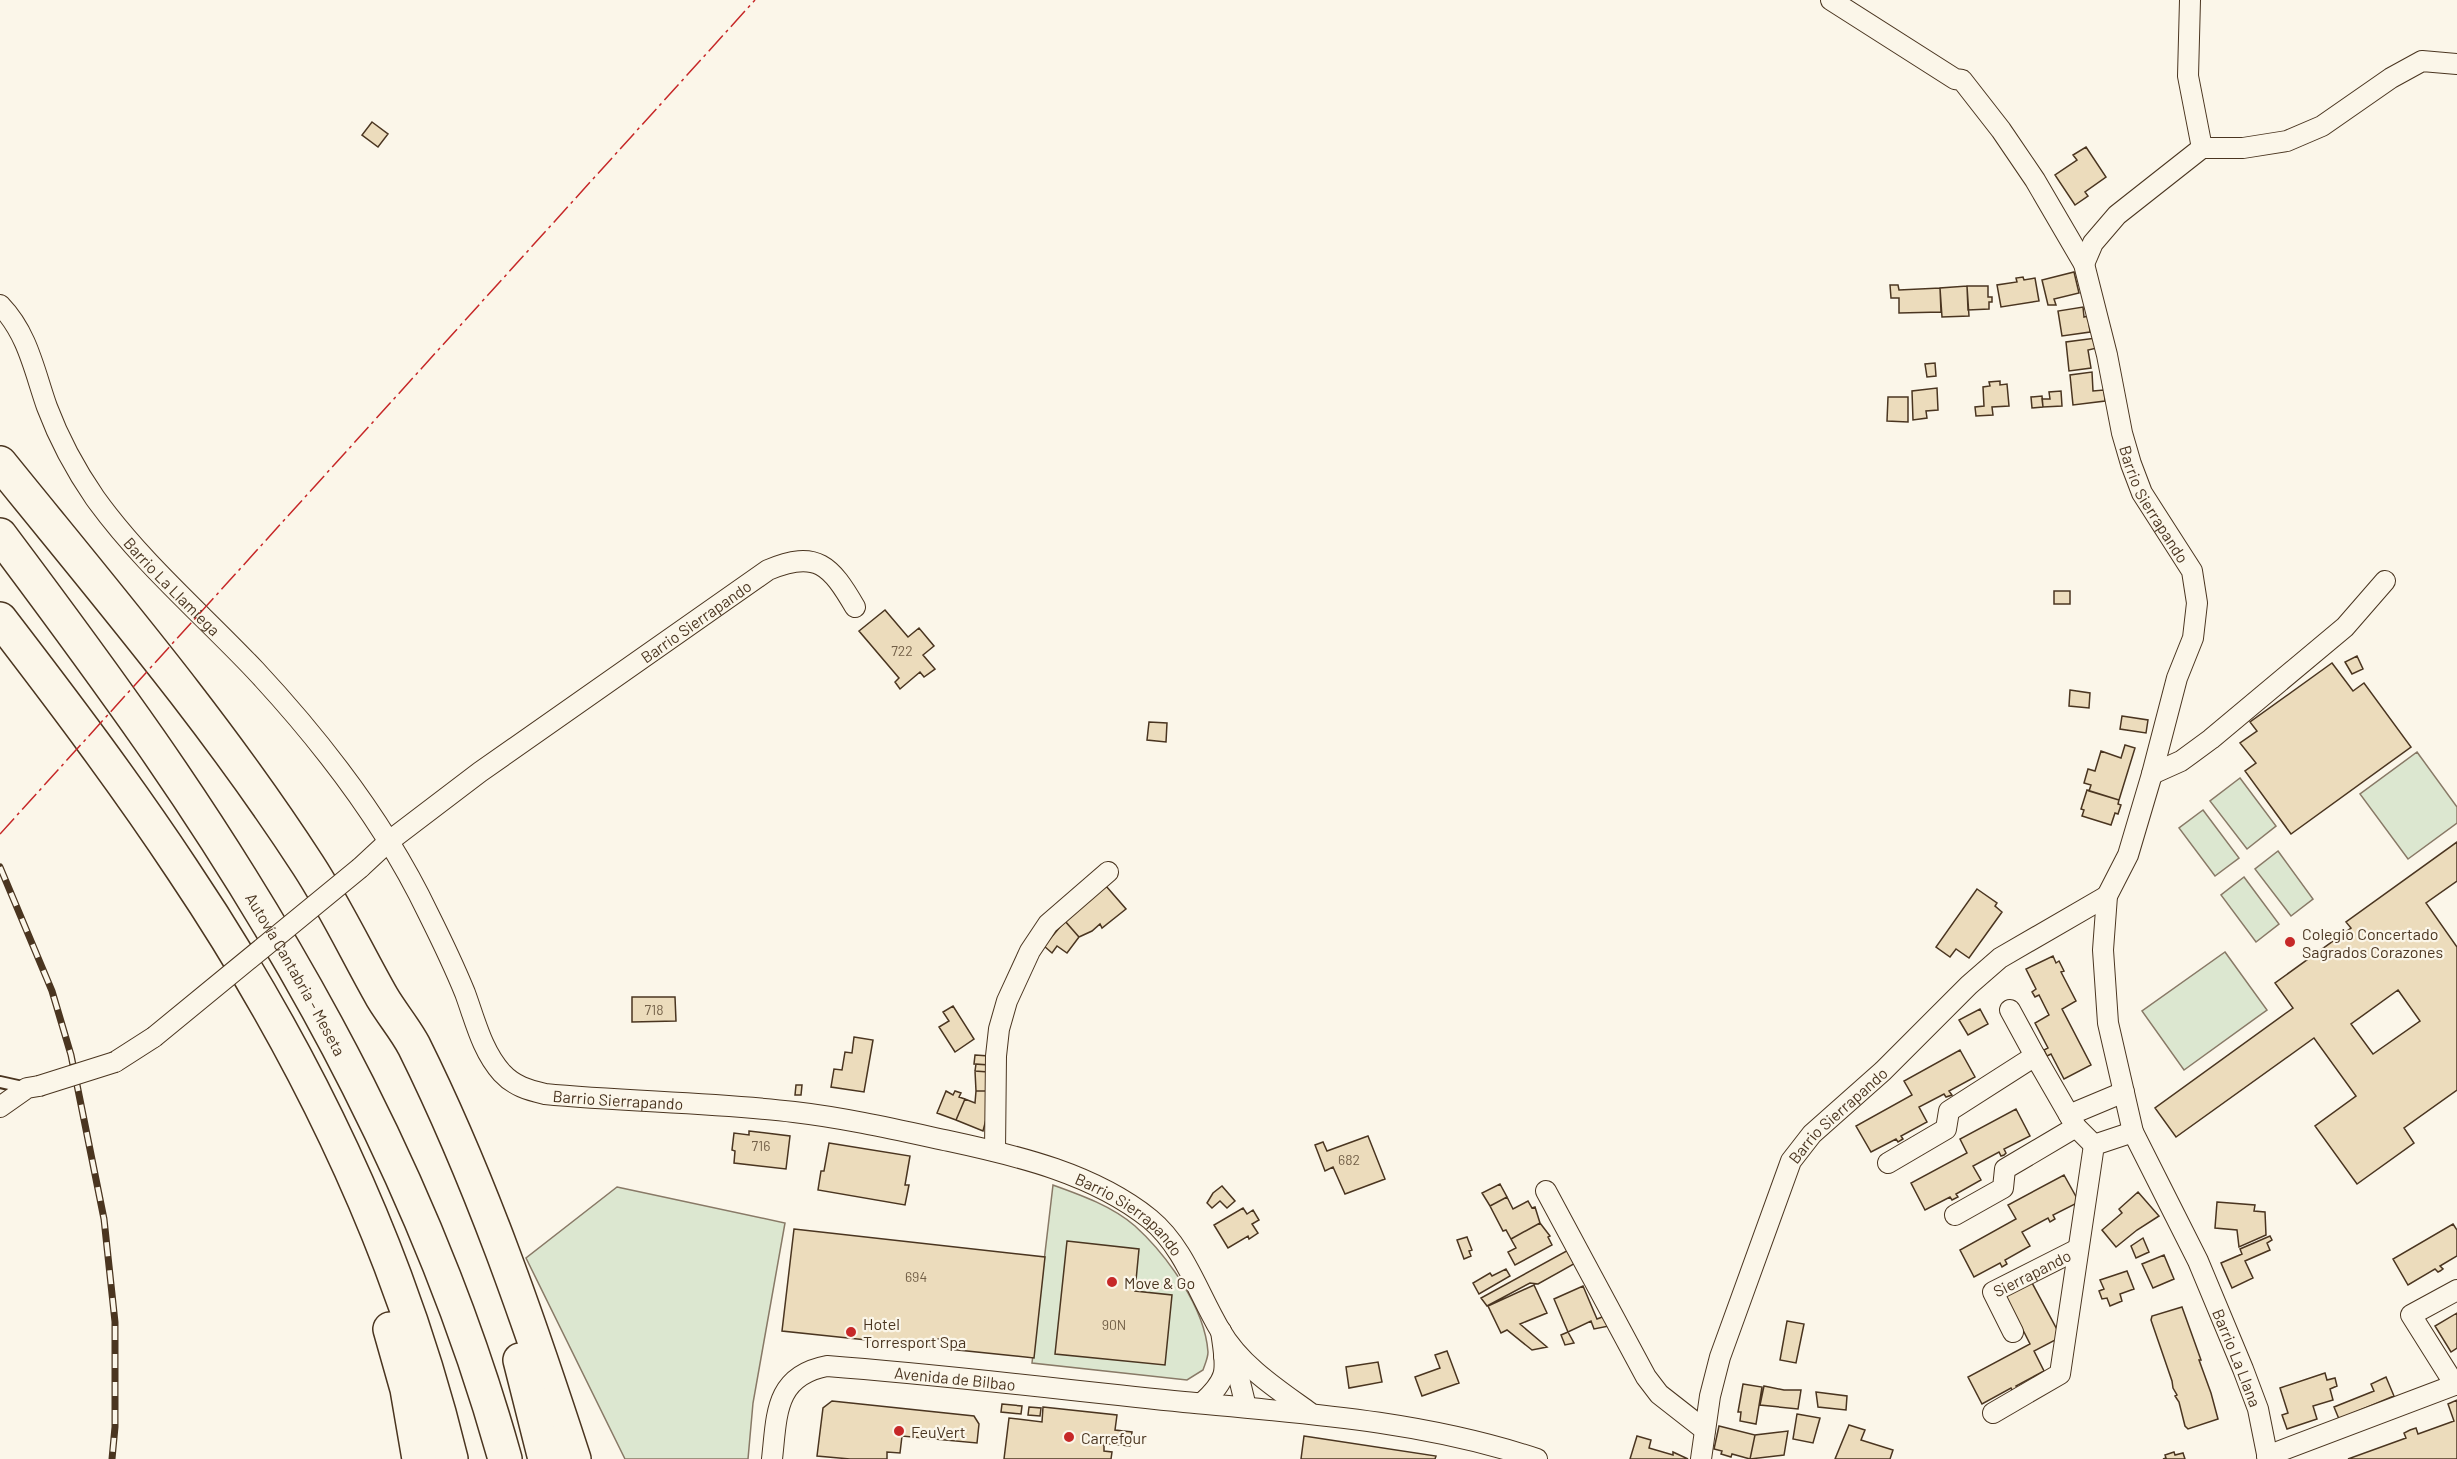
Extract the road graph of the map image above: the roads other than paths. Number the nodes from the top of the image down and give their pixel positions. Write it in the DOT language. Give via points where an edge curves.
graph roads {
  1 [pos="1831,0"];
  2 [pos="2190,0"];
  3 [pos="2457,64"];
  4 [pos="2202,148"];
  5 [pos="2084,264"];
  6 [pos="0,305"];
  7 [pos="0,463"];
  8 [pos="0,535"];
  9 [pos="2385,581"];
  10 [pos="855,607"];
  11 [pos="0,619"];
  12 [pos="2152,774"];
  13 [pos="388,842"];
  14 [pos="1108,872"];
  15 [pos="2107,896"];
  16 [pos="258,991"];
  17 [pos="384,1000"];
  18 [pos="2010,1010"];
  19 [pos="2035,1056"];
  20 [pos="0,1082"];
  21 [pos="33,1087"];
  22 [pos="2124,1092"];
  23 [pos="0,1107"];
  24 [pos="2073,1121"];
  25 [pos="2133,1132"];
  26 [pos="2094,1145"];
  27 [pos="995,1151"];
  28 [pos="1888,1163"];
  29 [pos="1546,1191"];
  30 [pos="1955,1215"];
  31 [pos="2078,1249"];
  32 [pos="2198,1261"];
  33 [pos="2457,1290"];
  34 [pos="1221,1331"];
  35 [pos="2013,1332"];
  36 [pos="1224,1356"];
  37 [pos="2456,1384"];
  38 [pos="1202,1403"];
  39 [pos="1246,1407"];
  40 [pos="1309,1412"];
  41 [pos="1993,1413"];
  42 [pos="1705,1430"];
  43 [pos="1496,1452"];
  44 [pos="2268,1458"];
  45 [pos="419,1459"];
  46 [pos="452,1459"];
  47 [pos="505,1459"];
  48 [pos="545,1459"];
  49 [pos="574,1459"];
  50 [pos="772,1459"];
  51 [pos="1537,1459"];
  52 [pos="1701,1459"];
  1 -- 5 [label="street, Barrio Sierrapando" via="1962,80 2035,180"];
  2 -- 4 [label="street" via="2188,76"];
  3 -- 4 [label="street" via="2422,61 2322,126 2287,141 2243,148"];
  4 -- 5 [label="street" via="2117,215 2093,243"];
  5 -- 12 [label="street, Barrio Sierrapando" via="2131,464 2142,493 2192,571 2197,603 2193,638 2177,678"];
  6 -- 13 [label="street, Barrio La Llamiega" via="29,350 58,435 95,497 156,572 305,726 347,778"];
  7 -- 17 [label="highway" via="182,687 240,767 309,867"];
  8 -- 47 [label="highway, Autovía Cantabria - Meseta" via="184,791 337,1044 433,1249 478,1368"];
  9 -- 12 [label="street" via="2345,627 2211,739 2181,761"];
  10 -- 13 [label="street, Barrio Sierrapando" via="824,566 796,560 768,570"];
  11 -- 16 [label="highway" via="116,773 183,870"];
  12 -- 15 [label="street, Barrio Sierrapando" via="2128,855"];
  13 -- 21 [label="street, Barrio Sierrapando, bridge" via="154,1037 115,1062"];
  13 -- 27 [label="street, Barrio Sierrapando" via="428,912 491,1059 513,1083 545,1094 794,1112"];
  14 -- 27 [label="street" via="1048,924 1030,951 1007,1000 996,1056"];
  15 -- 22 [label="street, Barrio Sierrapando" via="2103,950 2108,1023"];
  15 -- 42 [label="street, Barrio Sierrapando" via="2000,958 1812,1134 1791,1161 1720,1358"];
  16 -- 45 [label="highway" via="370,1268 401,1364"];
  16 -- 46 [label="highway" via="363,1196 429,1378"];
  17 -- 48 [label="highway" via="400,1052 479,1237 521,1365"];
  17 -- 49 [label="highway" via="412,1043 469,1165 527,1316"];
  18 -- 19 [label="street"];
  19 -- 24 [label="street"];
  19 -- 28 [label="street" via="1949,1111 1946,1129"];
  20 -- 21 [label="lane"];
  21 -- 23 [label="street"];
  22 -- 24 [label="street"];
  22 -- 25 [label="street, Barrio Sierrapando"];
  24 -- 26 [label="street"];
  24 -- 30 [label="street" via="2005,1169 2003,1188"];
  25 -- 26 [label="street"];
  25 -- 32 [label="street, Barrio Sierrapando"];
  26 -- 31 [label="street"];
  27 -- 34 [label="street, Barrio Sierrapando" via="1077,1177 1115,1195 1152,1221 1195,1280"];
  29 -- 42 [label="street" via="1646,1377 1659,1394"];
  31 -- 35 [label="street, Sierrapando" via="1993,1292"];
  31 -- 41 [label="street" via="2060,1374"];
  32 -- 44 [label="street, Barrio La Llana" via="2254,1399"];
  33 -- 37 [label="street, Barrio La Llana" via="2411,1314"];
  34 -- 36 [label="street, Barrio Sierrapando"];
  34 -- 40 [label="street, Barrio Sierrapando" via="1264,1379"];
  36 -- 38 [label="street, Barrio Sierrapando" via="1219,1388"];
  36 -- 39 [label="street, Barrio Sierrapando" via="1239,1378"];
  37 -- 44 [label="street, Barrio La Llana"];
  38 -- 39 [label="street, Barrio Sierrapando"];
  38 -- 50 [label="street, Avenida de Bilbao" via="827,1366 806,1373 788,1386 782,1396"];
  39 -- 40 [label="street, Barrio Sierrapando"];
  40 -- 43 [label="street, Barrio Sierrapando" via="1446,1434"];
  42 -- 52 [label="street, Barrio Sierrapando"];
  43 -- 51 [label="street, Barrio Sierrapando"];
}
